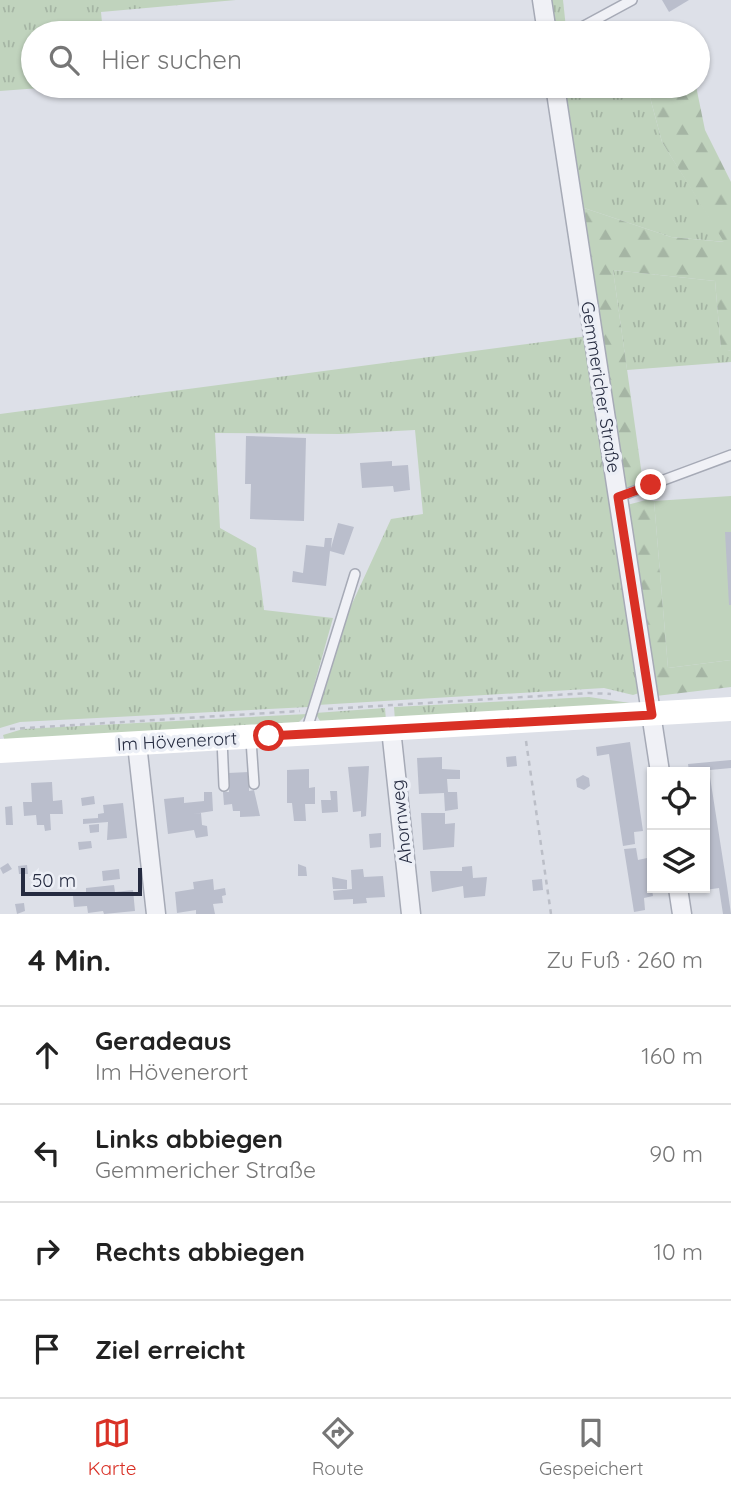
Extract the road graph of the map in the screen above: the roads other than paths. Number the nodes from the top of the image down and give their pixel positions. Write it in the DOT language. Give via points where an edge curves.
graph roads {
  1 [pos="542,0"];
  2 [pos="632,0"];
  3 [pos="545,21"];
  4 [pos="593,21"];
  5 [pos="557,98"];
  6 [pos="731,454"];
  7 [pos="618,497"];
  8 [pos="355,574"];
  9 [pos="731,709"];
  10 [pos="652,715"];
  11 [pos="391,729"];
  12 [pos="306,734"];
  13 [pos="251,737"];
  14 [pos="222,739"];
  15 [pos="137,744"];
  16 [pos="0,751"];
  17 [pos="659,767"];
  18 [pos="254,784"];
  19 [pos="224,786"];
  20 [pos="679,893"];
  21 [pos="156,914"];
  22 [pos="411,914"];
  23 [pos="682,914"];
  1 -- 3 [label="street"];
  2 -- 4 [label="lane"];
  5 -- 7 [label="street, Gemmericher Straße"];
  6 -- 7 [label="lane"];
  7 -- 10 [label="street, Gemmericher Straße"];
  8 -- 12 [label="lane"];
  9 -- 10 [label="main road, Im Hövenerort"];
  10 -- 11 [label="main road, Im Hövenerort"];
  10 -- 17 [label="street, Gemmericher Straße"];
  11 -- 12 [label="main road, Im Hövenerort"];
  11 -- 22 [label="street, Ahornweg"];
  12 -- 13 [label="main road, Im Hövenerort"];
  13 -- 14 [label="main road, Im Hövenerort"];
  13 -- 18 [label="lane"];
  14 -- 15 [label="main road, Im Hövenerort"];
  14 -- 19 [label="lane"];
  15 -- 16 [label="main road, Im Hövenerort"];
  15 -- 21 [label="street"];
  20 -- 23 [label="street"];
}
